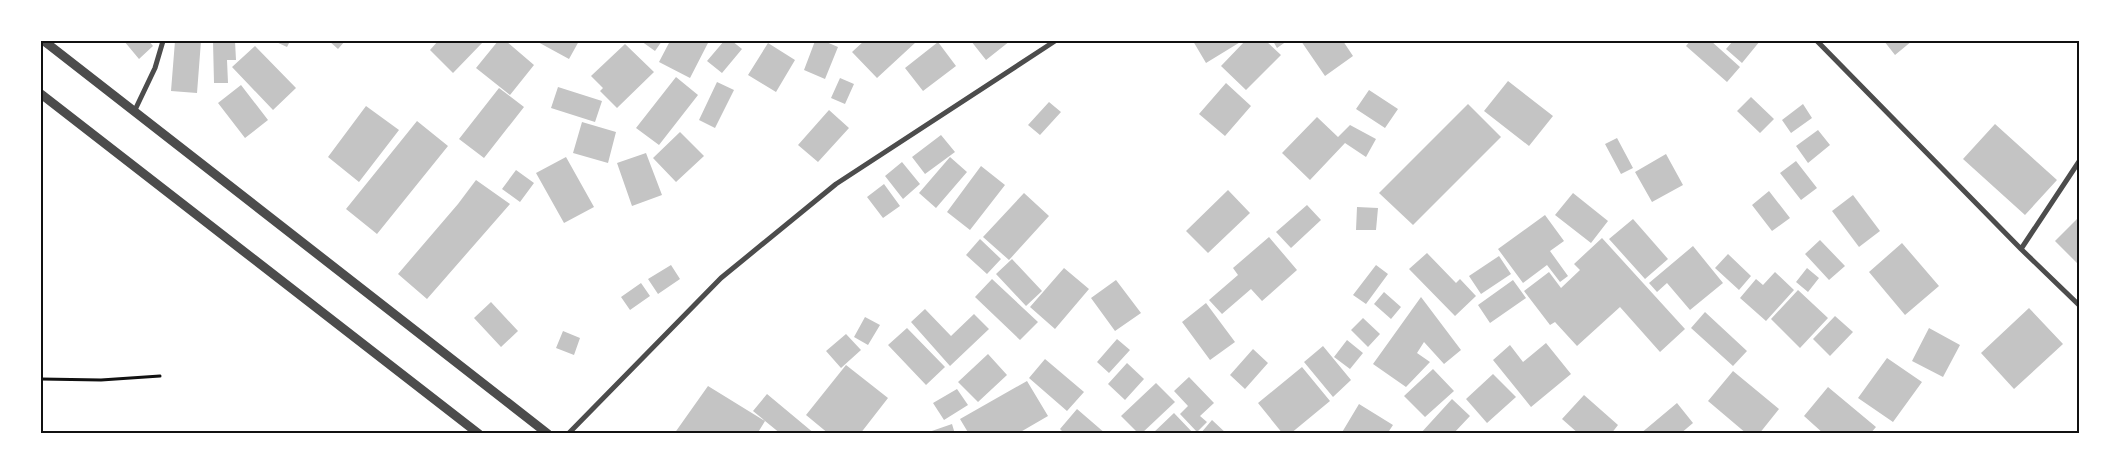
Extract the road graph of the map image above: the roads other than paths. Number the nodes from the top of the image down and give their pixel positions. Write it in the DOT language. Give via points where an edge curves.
graph roads {
  1 [pos="44,41"];
  2 [pos="163,41"];
  3 [pos="1055,41"];
  4 [pos="1817,41"];
  5 [pos="41,94"];
  6 [pos="134,112"];
  7 [pos="2080,160"];
  8 [pos="2021,249"];
  9 [pos="2080,306"];
  10 [pos="480,434"];
  11 [pos="548,434"];
  12 [pos="568,434"];
  1 -- 6 [label="street"];
  2 -- 6 [label="street" via="155,68"];
  3 -- 12 [label="street" via="836,184 721,278"];
  4 -- 8 [label="street"];
  5 -- 10 [label="street"];
  6 -- 11 [label="street"];
  7 -- 8 [label="street"];
  8 -- 9 [label="street"];
}
